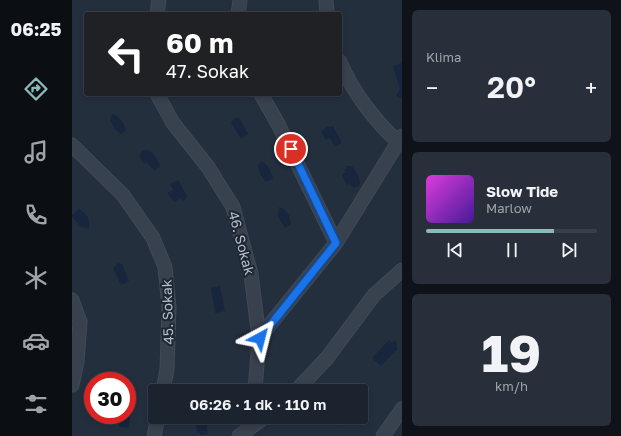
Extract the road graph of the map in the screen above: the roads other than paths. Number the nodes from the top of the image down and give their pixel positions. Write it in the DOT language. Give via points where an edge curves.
graph roads {
  1 [pos="159,0"];
  2 [pos="240,0"];
  3 [pos="326,0"];
  4 [pos="157,12"];
  5 [pos="238,12"];
  6 [pos="327,12"];
  7 [pos="342,68"];
  8 [pos="158,96"];
  9 [pos="262,96"];
  10 [pos="400,139"];
  11 [pos="72,145"];
  12 [pos="336,243"];
  13 [pos="402,270"];
  14 [pos="72,300"];
  15 [pos="260,338"];
  16 [pos="164,384"];
  17 [pos="256,384"];
  18 [pos="303,384"];
  19 [pos="72,385"];
  20 [pos="402,409"];
  21 [pos="157,424"];
  22 [pos="250,424"];
  23 [pos="154,436"];
  24 [pos="239,436"];
  25 [pos="382,436"];
  1 -- 4 [label="street"];
  2 -- 5 [label="street"];
  3 -- 6 [label="street"];
  7 -- 10 [label="street" via="364,103 384,128"];
  8 -- 15 [label="street, 46. Sokak" via="172,123 208,168 233,207 251,274"];
  9 -- 12 [label="street" via="282,131"];
  10 -- 12 [label="street"];
  11 -- 16 [label="street, 45. Sokak" via="123,195 153,238 165,267 169,307"];
  12 -- 15 [label="street"];
  13 -- 18 [label="street" via="374,295 327,358"];
  14 -- 19 [label="street" via="80,322 77,362"];
  15 -- 17 [label="street, 46. Sokak"];
  20 -- 25 [label="street"];
  21 -- 23 [label="street"];
  22 -- 24 [label="street"];
}
